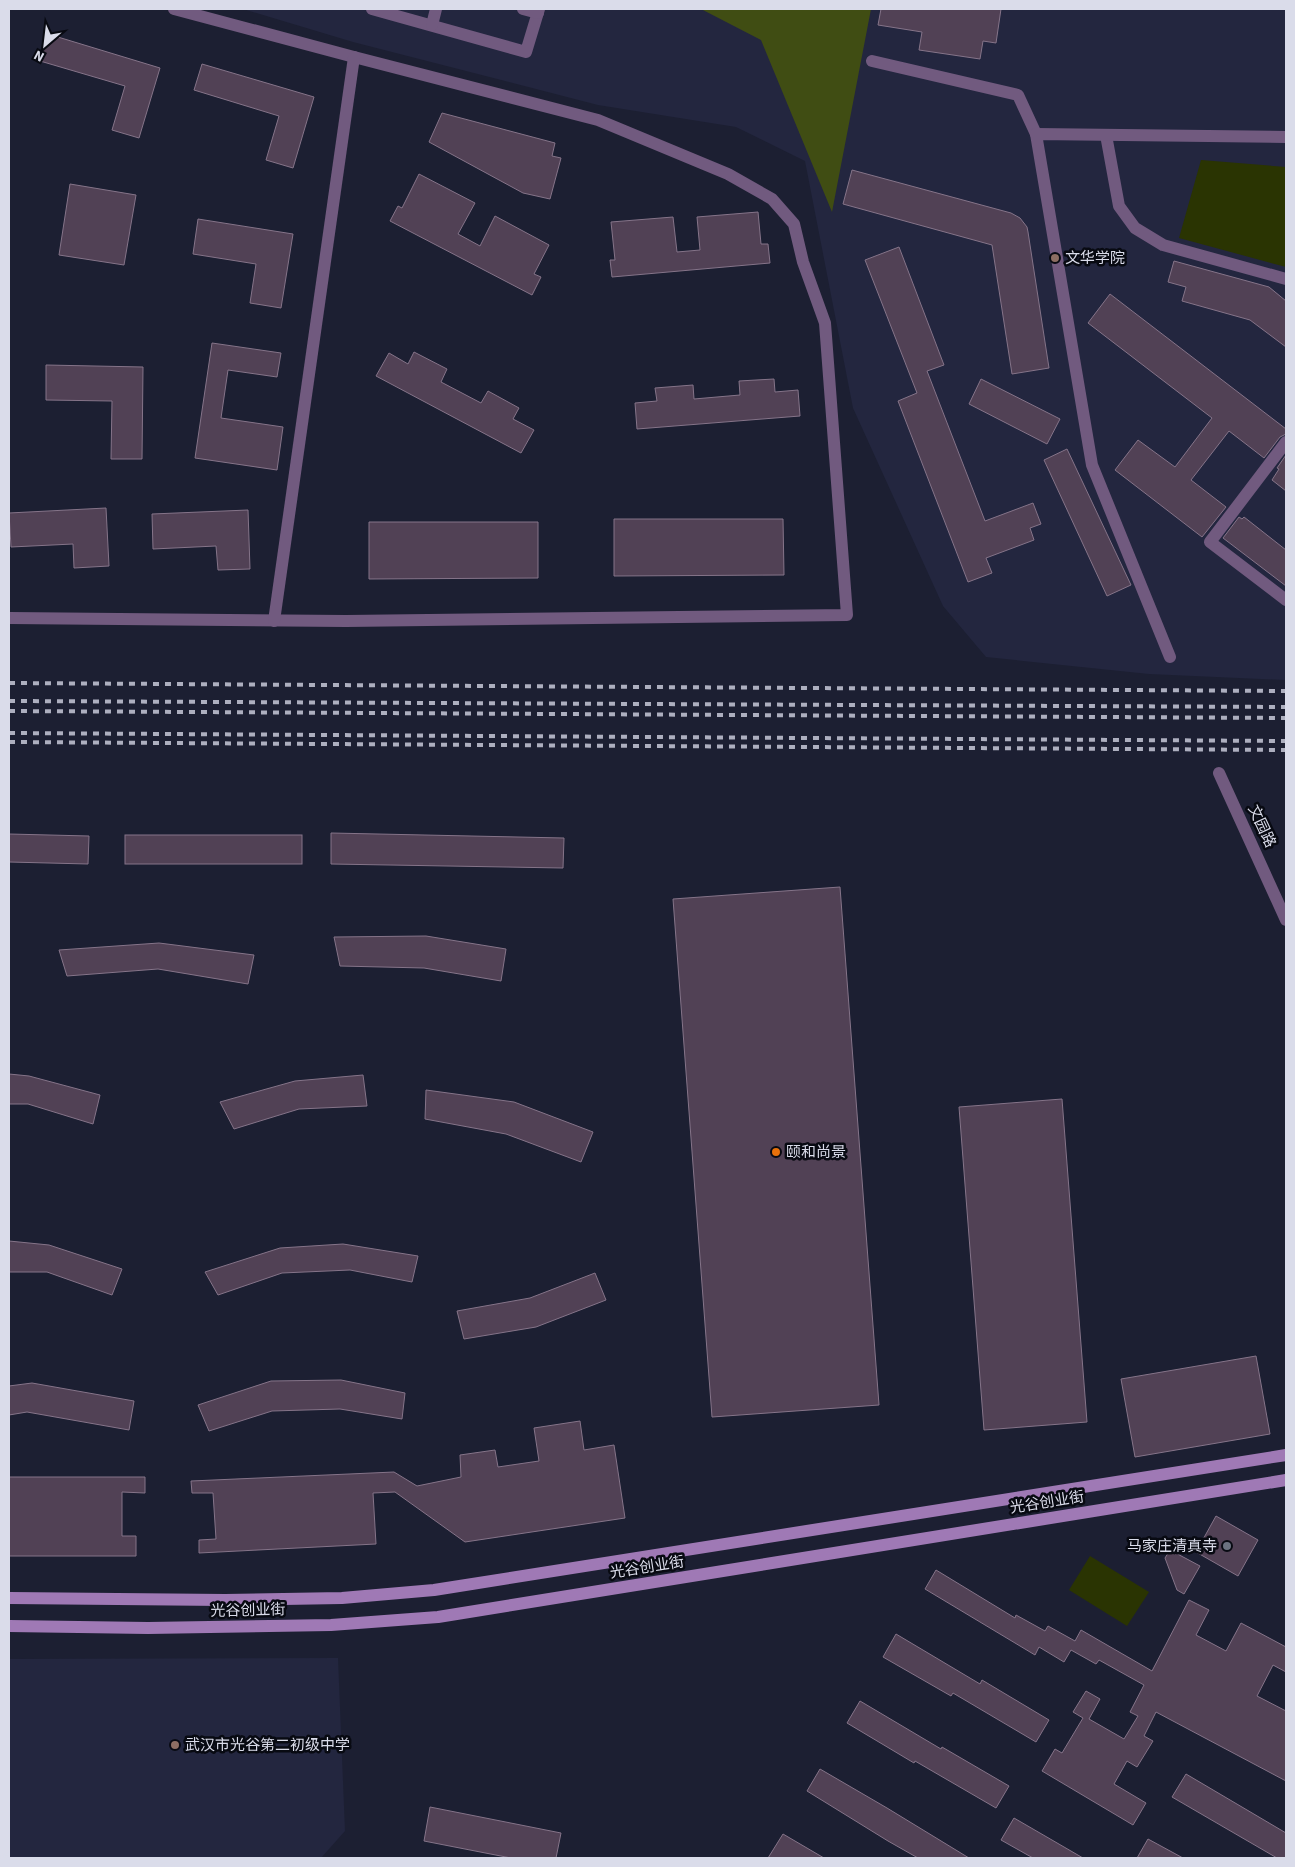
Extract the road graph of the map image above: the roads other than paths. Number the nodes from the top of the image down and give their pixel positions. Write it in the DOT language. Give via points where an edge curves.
graph roads {
  1 [pos="174,9"];
  2 [pos="372,9"];
  3 [pos="436,9"];
  4 [pos="523,9"];
  5 [pos="538,11"];
  6 [pos="432,25"];
  7 [pos="354,57"];
  8 [pos="872,61"];
  9 [pos="1036,134"];
  10 [pos="1106,135"];
  11 [pos="1286,137"];
  12 [pos="1286,279"];
  13 [pos="1286,442"];
  14 [pos="1286,600"];
  15 [pos="9,618"];
  16 [pos="274,621"];
  17 [pos="1170,657"];
  18 [pos="1219,773"];
  19 [pos="1286,920"];
  20 [pos="1286,1455"];
  21 [pos="1286,1480"];
  22 [pos="9,1598"];
  23 [pos="9,1626"];
  1 -- 7 [label="street"];
  2 -- 6 [label="street"];
  3 -- 6 [label="street"];
  4 -- 5 [label="street"];
  5 -- 6 [label="street" via="526,52"];
  7 -- 16 [label="street"];
  7 -- 16 [label="street" via="598,120 728,174 772,199 794,224 803,262 825,323 847,615"];
  8 -- 9 [label="street" via="1018,95"];
  9 -- 10 [label="street"];
  9 -- 17 [label="street" via="1092,465"];
  10 -- 11 [label="street"];
  10 -- 12 [label="street" via="1119,206 1135,228 1163,244"];
  13 -- 14 [label="street" via="1210,542"];
  15 -- 16 [label="street"];
  18 -- 19 [label="street, 文园路"];
  20 -- 22 [label="main road, 光谷创业街" via="434,1590 342,1598"];
  21 -- 23 [label="main road, 光谷创业街" via="438,1617 331,1625"];
}
